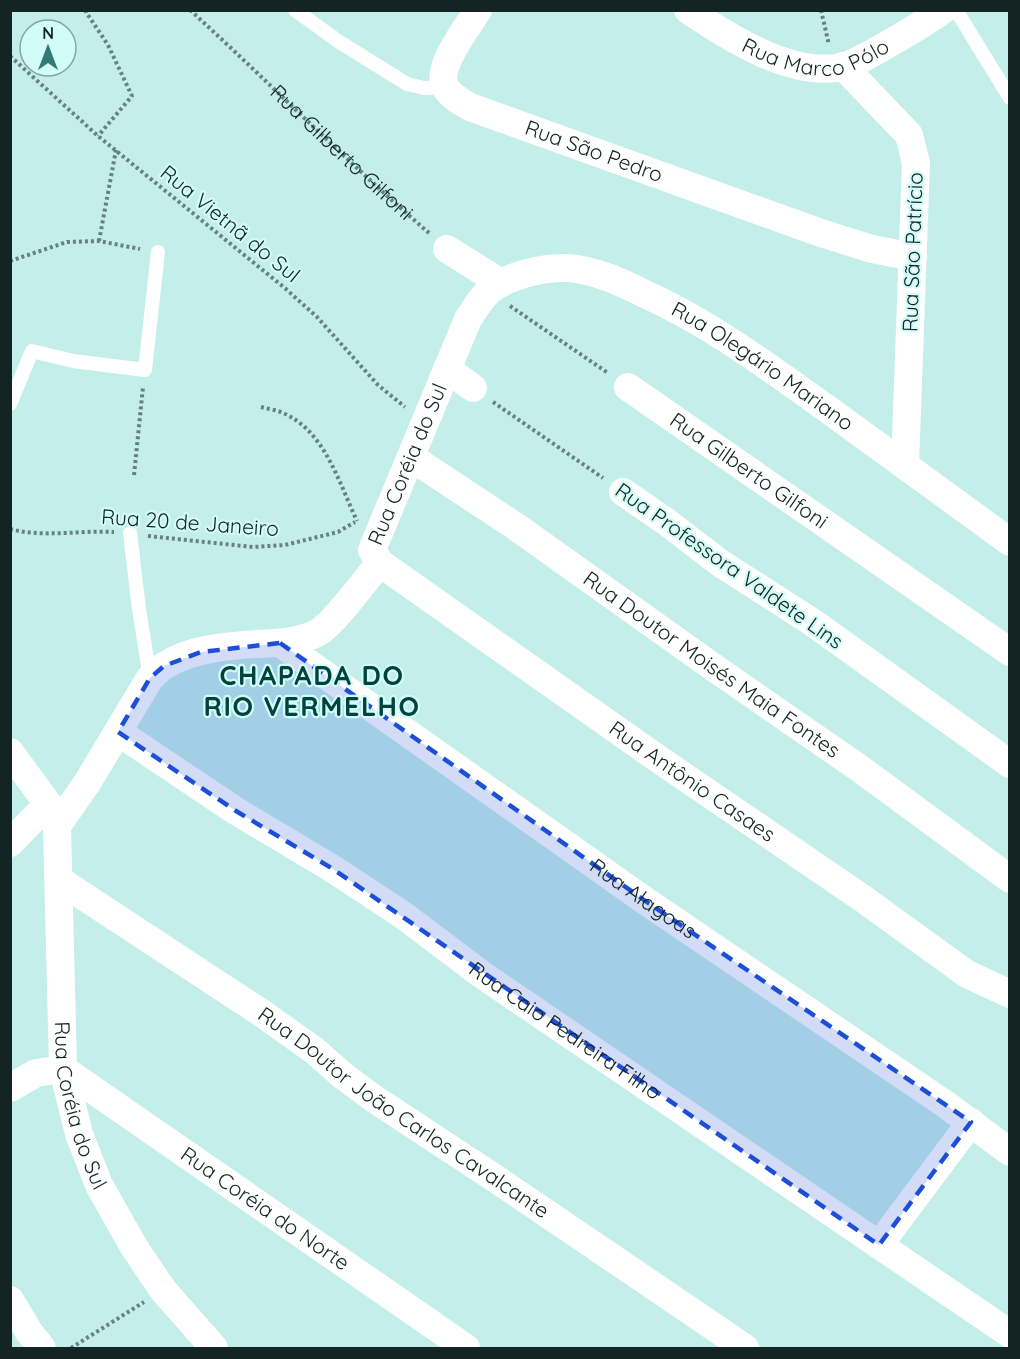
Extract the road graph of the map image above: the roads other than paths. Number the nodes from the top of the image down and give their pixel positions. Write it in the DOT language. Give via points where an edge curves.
graph roads {
  1 [pos="295,10"];
  2 [pos="478,10"];
  3 [pos="688,10"];
  4 [pos="943,10"];
  5 [pos="956,10"];
  6 [pos="843,66"];
  7 [pos="445,87"];
  8 [pos="1010,98"];
  9 [pos="447,249"];
  10 [pos="158,252"];
  11 [pos="914,258"];
  12 [pos="500,293"];
  13 [pos="447,369"];
  14 [pos="628,387"];
  15 [pos="473,388"];
  16 [pos="10,404"];
  17 [pos="412,458"];
  18 [pos="905,465"];
  19 [pos="623,492"];
  20 [pos="129,533"];
  21 [pos="1010,542"];
  22 [pos="380,563"];
  23 [pos="280,643"];
  24 [pos="1010,652"];
  25 [pos="150,678"];
  26 [pos="118,732"];
  27 [pos="10,752"];
  28 [pos="1010,764"];
  29 [pos="52,815"];
  30 [pos="10,843"];
  31 [pos="1010,879"];
  32 [pos="59,880"];
  33 [pos="1010,994"];
  34 [pos="63,1069"];
  35 [pos="10,1088"];
  36 [pos="971,1122"];
  37 [pos="1010,1152"];
  38 [pos="879,1245"];
  39 [pos="10,1300"];
  40 [pos="1010,1334"];
  41 [pos="42,1348"];
  42 [pos="214,1348"];
  43 [pos="466,1348"];
  44 [pos="745,1348"];
  1 -- 7 [label="lane" via="407,84"];
  2 -- 7 [label="street" via="443,72"];
  3 -- 6 [label="street, Rua Marco Pólo" via="766,55 806,66"];
  4 -- 6 [label="street, Rua Marco Pólo" via="918,28"];
  5 -- 8 [label="lane"];
  6 -- 11 [label="street, Rua São Patrício" via="909,135 916,164"];
  7 -- 11 [label="street, Rua São Pedro" via="470,108 821,233"];
  9 -- 12 [label="street"];
  10 -- 16 [label="lane" via="145,369 74,362 32,351"];
  11 -- 18 [label="street, Rua São Patrício"];
  12 -- 13 [label="street, Rua Coréia do Sul" via="478,303"];
  12 -- 18 [label="street, Rua Olegário Mariano" via="546,269 592,272 623,283 693,317 743,349"];
  13 -- 15 [label="street"];
  13 -- 17 [label="street, Rua Coréia do Sul"];
  14 -- 24 [label="street, Rua Gilberto Gilfoni"];
  17 -- 22 [label="street, Rua Coréia do Sul" via="372,550"];
  17 -- 31 [label="street, Rua Doutor Moisés Maia Fontes" via="859,768"];
  18 -- 21 [label="street, Rua Olegário Mariano"];
  19 -- 28 [label="street, Rua Professora Valdete Lins"];
  20 -- 25 [label="lane"];
  22 -- 23 [label="street, Rua Coréia do Sul" via="321,631"];
  22 -- 33 [label="street, Rua Antônio Casaes" via="958,968"];
  23 -- 25 [label="street, Rua Coréia do Sul" via="201,652 164,666"];
  23 -- 36 [label="street, Rua Alagoas" via="644,900"];
  25 -- 26 [label="street, Rua Coréia do Sul"];
  26 -- 29 [label="street, Rua Coréia do Sul" via="87,783"];
  26 -- 38 [label="street, Rua Caio Pedreira Filho" via="236,812 403,915 481,974"];
  27 -- 29 [label="street"];
  29 -- 30 [label="street"];
  29 -- 32 [label="street, Rua Coréia do Sul"];
  32 -- 34 [label="street, Rua Coréia do Sul"];
  32 -- 44 [label="street, Rua Doutor João Carlos Cavalcante" via="263,1014 373,1098"];
  34 -- 35 [label="street" via="36,1073"];
  34 -- 42 [label="street, Rua Coréia do Sul" via="80,1134 99,1185 163,1290"];
  34 -- 43 [label="street, Rua Coréia do Norte"];
  36 -- 37 [label="street, Rua Alagoas"];
  36 -- 38 [label="street"];
  38 -- 40 [label="street, Rua Caio Pedreira Filho"];
  39 -- 41 [label="street"];
}
